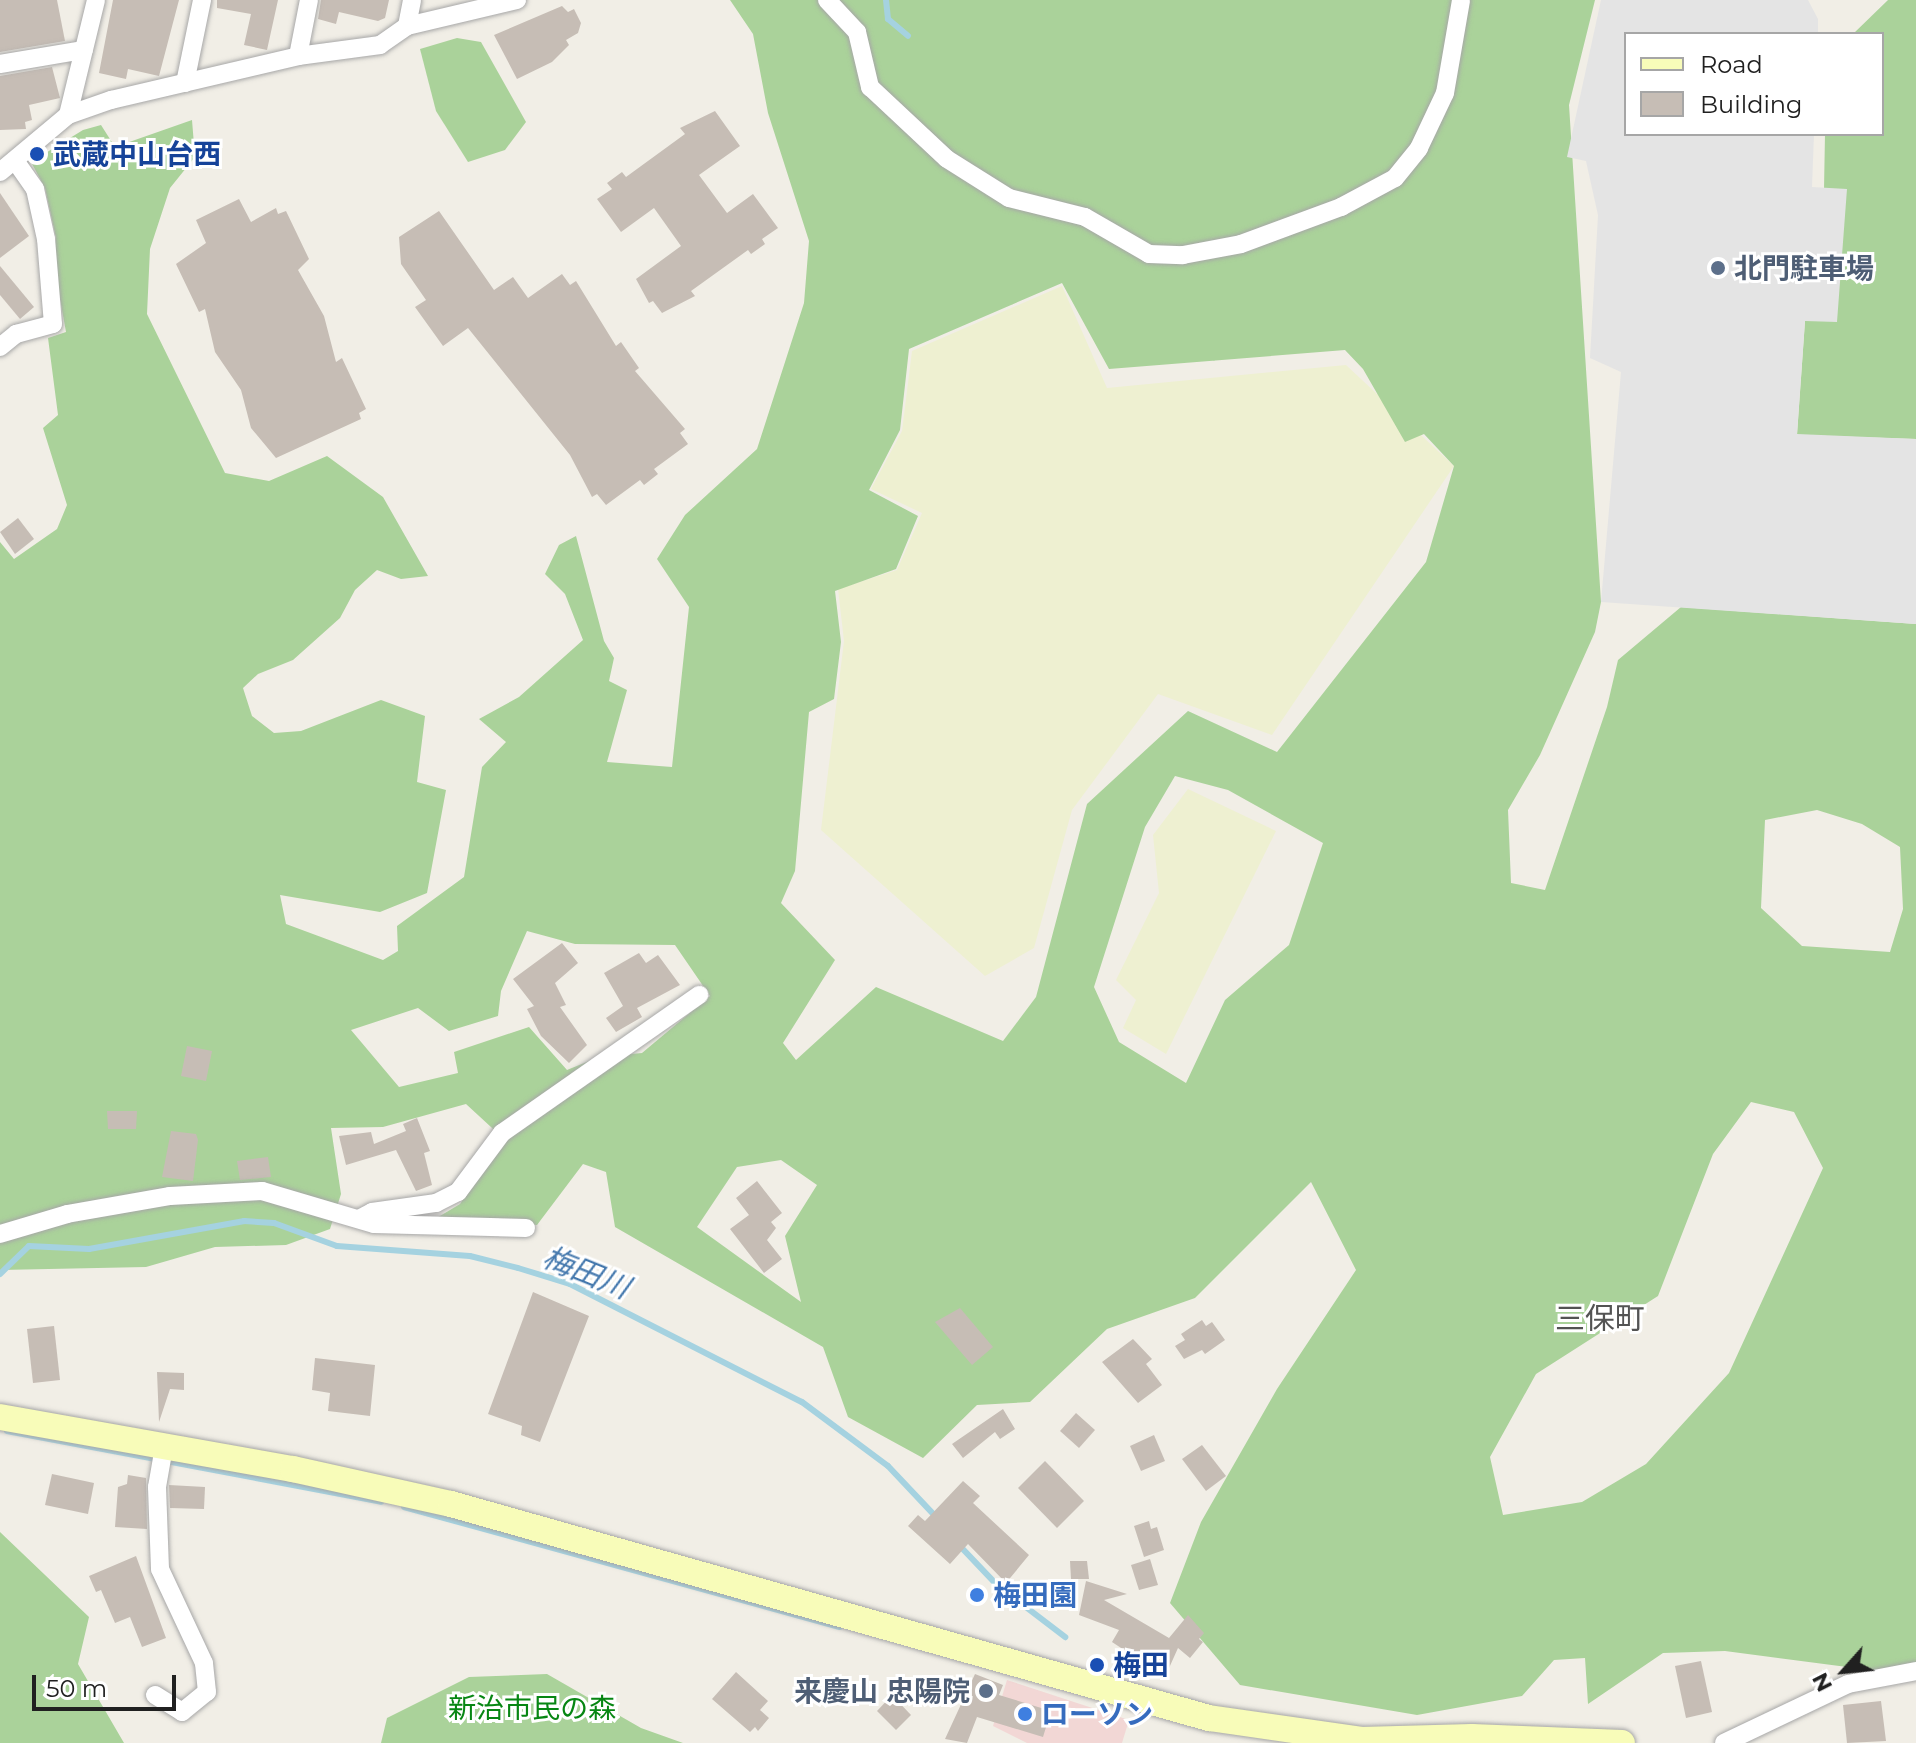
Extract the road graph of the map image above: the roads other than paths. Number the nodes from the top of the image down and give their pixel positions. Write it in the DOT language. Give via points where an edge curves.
graph roads {
  1 [pos="96,0"];
  2 [pos="202,0"];
  3 [pos="309,0"];
  4 [pos="412,0"];
  5 [pos="517,0"];
  6 [pos="827,0"];
  7 [pos="1461,0"];
  8 [pos="407,26"];
  9 [pos="84,50"];
  10 [pos="298,56"];
  11 [pos="0,64"];
  12 [pos="185,83"];
  13 [pos="68,115"];
  14 [pos="15,160"];
  15 [pos="0,172"];
  16 [pos="0,347"];
  17 [pos="699,995"];
  18 [pos="359,1219"];
  19 [pos="526,1228"];
  20 [pos="0,1234"];
  21 [pos="0,1417"];
  22 [pos="162,1458"];
  23 [pos="1916,1671"];
  24 [pos="155,1695"];
  25 [pos="1361,1741"];
  26 [pos="1622,1743"];
  27 [pos="1724,1743"];
  1 -- 9 [label="street"];
  2 -- 12 [label="street"];
  3 -- 10 [label="street"];
  4 -- 8 [label="street"];
  5 -- 8 [label="street"];
  6 -- 7 [label="street" via="857,32 870,87 947,159 1009,198 1085,217 1149,254 1183,255 1241,244 1341,207 1395,178 1419,148 1445,93"];
  8 -- 10 [label="street" via="380,45"];
  9 -- 11 [label="street"];
  9 -- 13 [label="street"];
  10 -- 12 [label="street"];
  12 -- 13 [label="street"];
  13 -- 14 [label="street"];
  14 -- 15 [label="street"];
  14 -- 16 [label="street" via="38,201 53,324 16,334"];
  17 -- 18 [label="street" via="502,1133 458,1192 436,1203 372,1212"];
  18 -- 19 [label="street" via="374,1224"];
  18 -- 20 [label="street" via="262,1191 170,1196 67,1214"];
  21 -- 22 [label="street"];
  22 -- 24 [label="street" via="160,1569 204,1663 207,1692 182,1712"];
  22 -- 25 [label="street" via="451,1504 1209,1718"];
  23 -- 27 [label="street" via="1848,1684"];
  25 -- 26 [label="street" via="1472,1737"];
}
